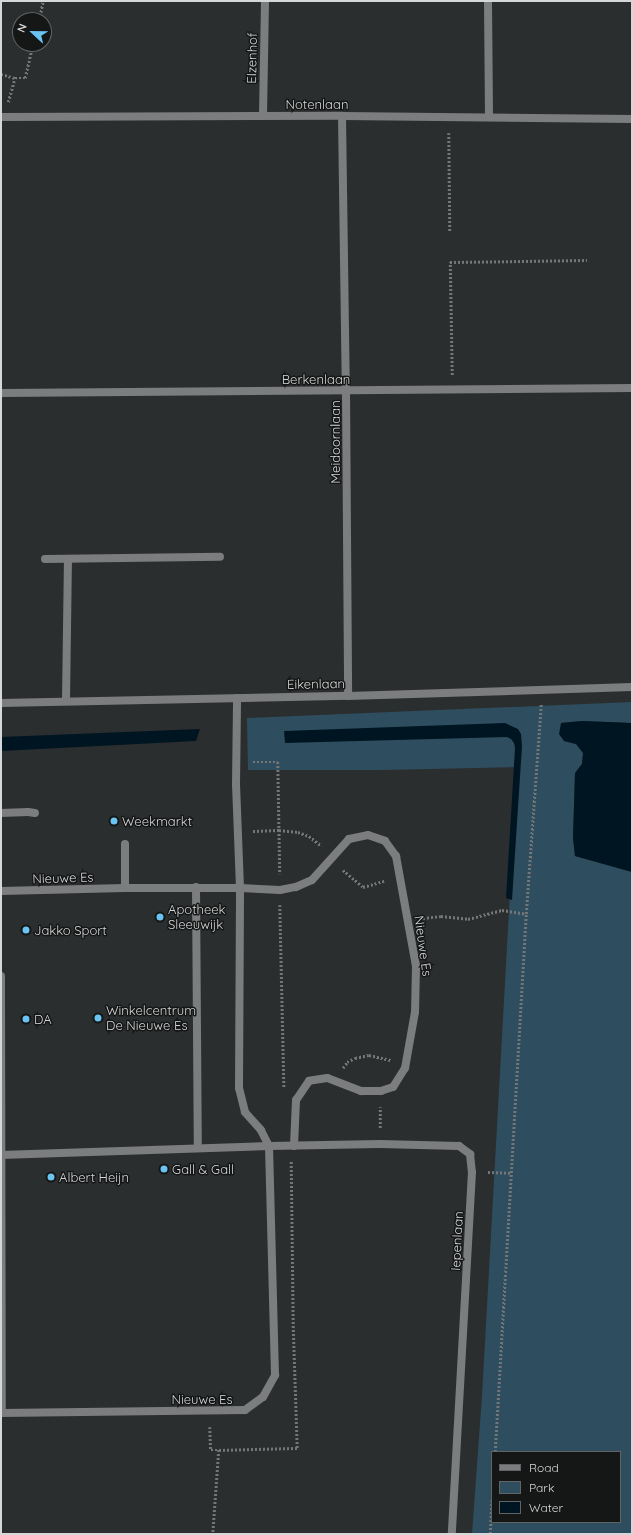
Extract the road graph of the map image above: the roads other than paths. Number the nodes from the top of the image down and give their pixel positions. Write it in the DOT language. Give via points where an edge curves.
graph roads {
  1 [pos="265,1"];
  2 [pos="488,1"];
  3 [pos="263,116"];
  4 [pos="342,116"];
  5 [pos="2,117"];
  6 [pos="489,117"];
  7 [pos="632,118"];
  8 [pos="632,388"];
  9 [pos="346,390"];
  10 [pos="1,393"];
  11 [pos="220,557"];
  12 [pos="68,559"];
  13 [pos="45,560"];
  14 [pos="632,687"];
  15 [pos="348,696"];
  16 [pos="237,698"];
  17 [pos="66,700"];
  18 [pos="1,703"];
  19 [pos="1,813"];
  20 [pos="35,813"];
  21 [pos="126,844"];
  22 [pos="196,887"];
  23 [pos="125,888"];
  24 [pos="240,888"];
  25 [pos="1,891"];
  26 [pos="1,976"];
  27 [pos="269,1146"];
  28 [pos="294,1146"];
  29 [pos="198,1147"];
  30 [pos="2,1156"];
  31 [pos="2,1413"];
  32 [pos="452,1534"];
  1 -- 3 [label="street, Elzenhof"];
  2 -- 6 [label="street"];
  3 -- 4 [label="street, Notenlaan"];
  3 -- 5 [label="street, Notenlaan"];
  4 -- 6 [label="street, Notenlaan"];
  4 -- 9 [label="street, Meidoornlaan"];
  6 -- 7 [label="street, Notenlaan"];
  8 -- 9 [label="street, Berkenlaan"];
  9 -- 10 [label="street, Berkenlaan"];
  9 -- 15 [label="street, Meidoornlaan"];
  11 -- 12 [label="street"];
  12 -- 13 [label="street"];
  12 -- 17 [label="street"];
  14 -- 15 [label="street, Eikenlaan"];
  15 -- 16 [label="street, Eikenlaan"];
  16 -- 17 [label="street, Eikenlaan"];
  16 -- 24 [label="street, Nieuwe Es" via="236,762"];
  17 -- 18 [label="street, Eikenlaan"];
  19 -- 20 [label="street"];
  21 -- 23 [label="street"];
  22 -- 23 [label="street, Nieuwe Es"];
  22 -- 24 [label="street, Nieuwe Es"];
  22 -- 29 [label="street"];
  23 -- 25 [label="street, Nieuwe Es"];
  24 -- 27 [label="street, Nieuwe Es" via="240,1088 245,1112 261,1130"];
  24 -- 28 [label="street, Nieuwe Es" via="280,890 296,887 312,880 349,839 368,835 385,841 396,856 416,966 415,1012 405,1068 392,1087 380,1091 361,1092 327,1078 309,1081 296,1100"];
  26 -- 30 [label="street, Nieuwe Es"];
  27 -- 28 [label="street, Iepenlaan"];
  27 -- 29 [label="street"];
  27 -- 31 [label="street, Nieuwe Es" via="275,1375 263,1397 245,1410"];
  28 -- 32 [label="street, Iepenlaan" via="460,1146 470,1154 472,1172"];
  29 -- 30 [label="street"];
  30 -- 31 [label="street, Nieuwe Es"];
}
